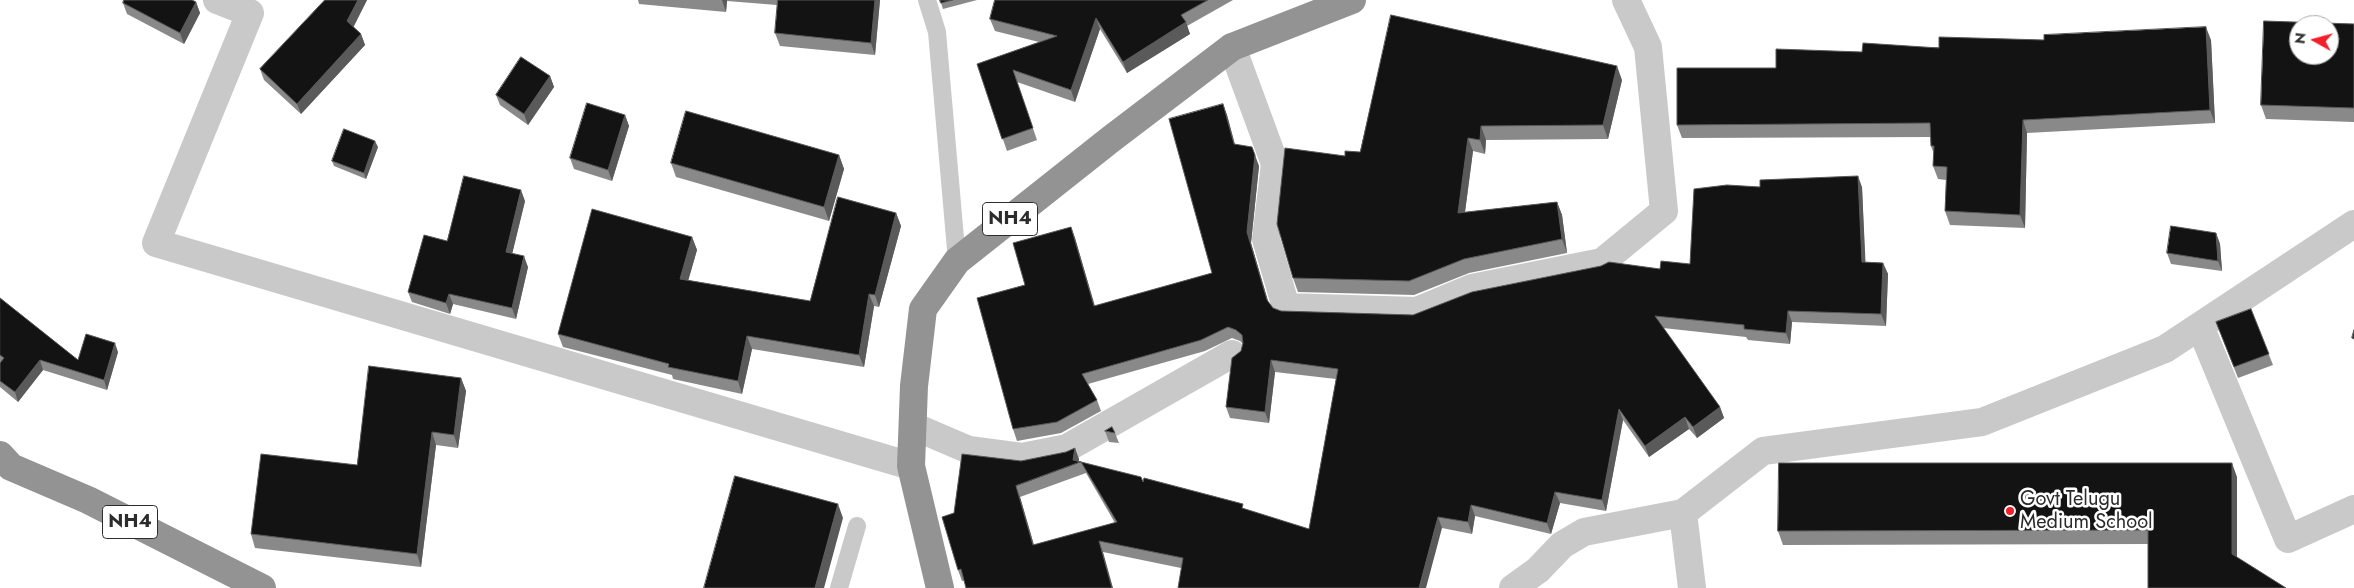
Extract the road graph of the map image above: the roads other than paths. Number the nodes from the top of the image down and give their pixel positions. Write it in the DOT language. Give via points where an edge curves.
graph roads {
  1 [pos="217,0"];
  2 [pos="927,0"];
  3 [pos="1352,0"];
  4 [pos="1626,0"];
  5 [pos="1232,47"];
  6 [pos="2354,224"];
  7 [pos="957,261"];
  8 [pos="2200,326"];
  9 [pos="1232,354"];
  10 [pos="913,426"];
  11 [pos="0,455"];
  12 [pos="911,466"];
  13 [pos="2354,509"];
  14 [pos="1683,513"];
  15 [pos="857,526"];
  16 [pos="262,588"];
  17 [pos="840,588"];
  18 [pos="940,588"];
  19 [pos="1513,588"];
  20 [pos="1692,588"];
  1 -- 12 [label="street" via="250,13 156,243"];
  2 -- 7 [label="lane" via="937,32"];
  3 -- 5 [label="highway, NH4"];
  4 -- 5 [label="street" via="1648,47 1664,211 1602,262 1472,288 1417,311 1286,307 1266,239 1275,164"];
  5 -- 7 [label="highway, NH4"];
  6 -- 8 [label="street"];
  7 -- 10 [label="highway, NH4" via="923,309"];
  8 -- 13 [label="street" via="2288,539"];
  8 -- 14 [label="street" via="2165,348 1982,422 1763,451"];
  9 -- 10 [label="street" via="1067,448 1022,457 969,450"];
  10 -- 12 [label="highway, NH4"];
  11 -- 16 [label="highway, NH4" via="11,467 88,500"];
  12 -- 18 [label="highway, NH4"];
  14 -- 19 [label="street" via="1584,532 1562,545 1538,570"];
  14 -- 20 [label="street"];
  15 -- 17 [label="lane"];
}
